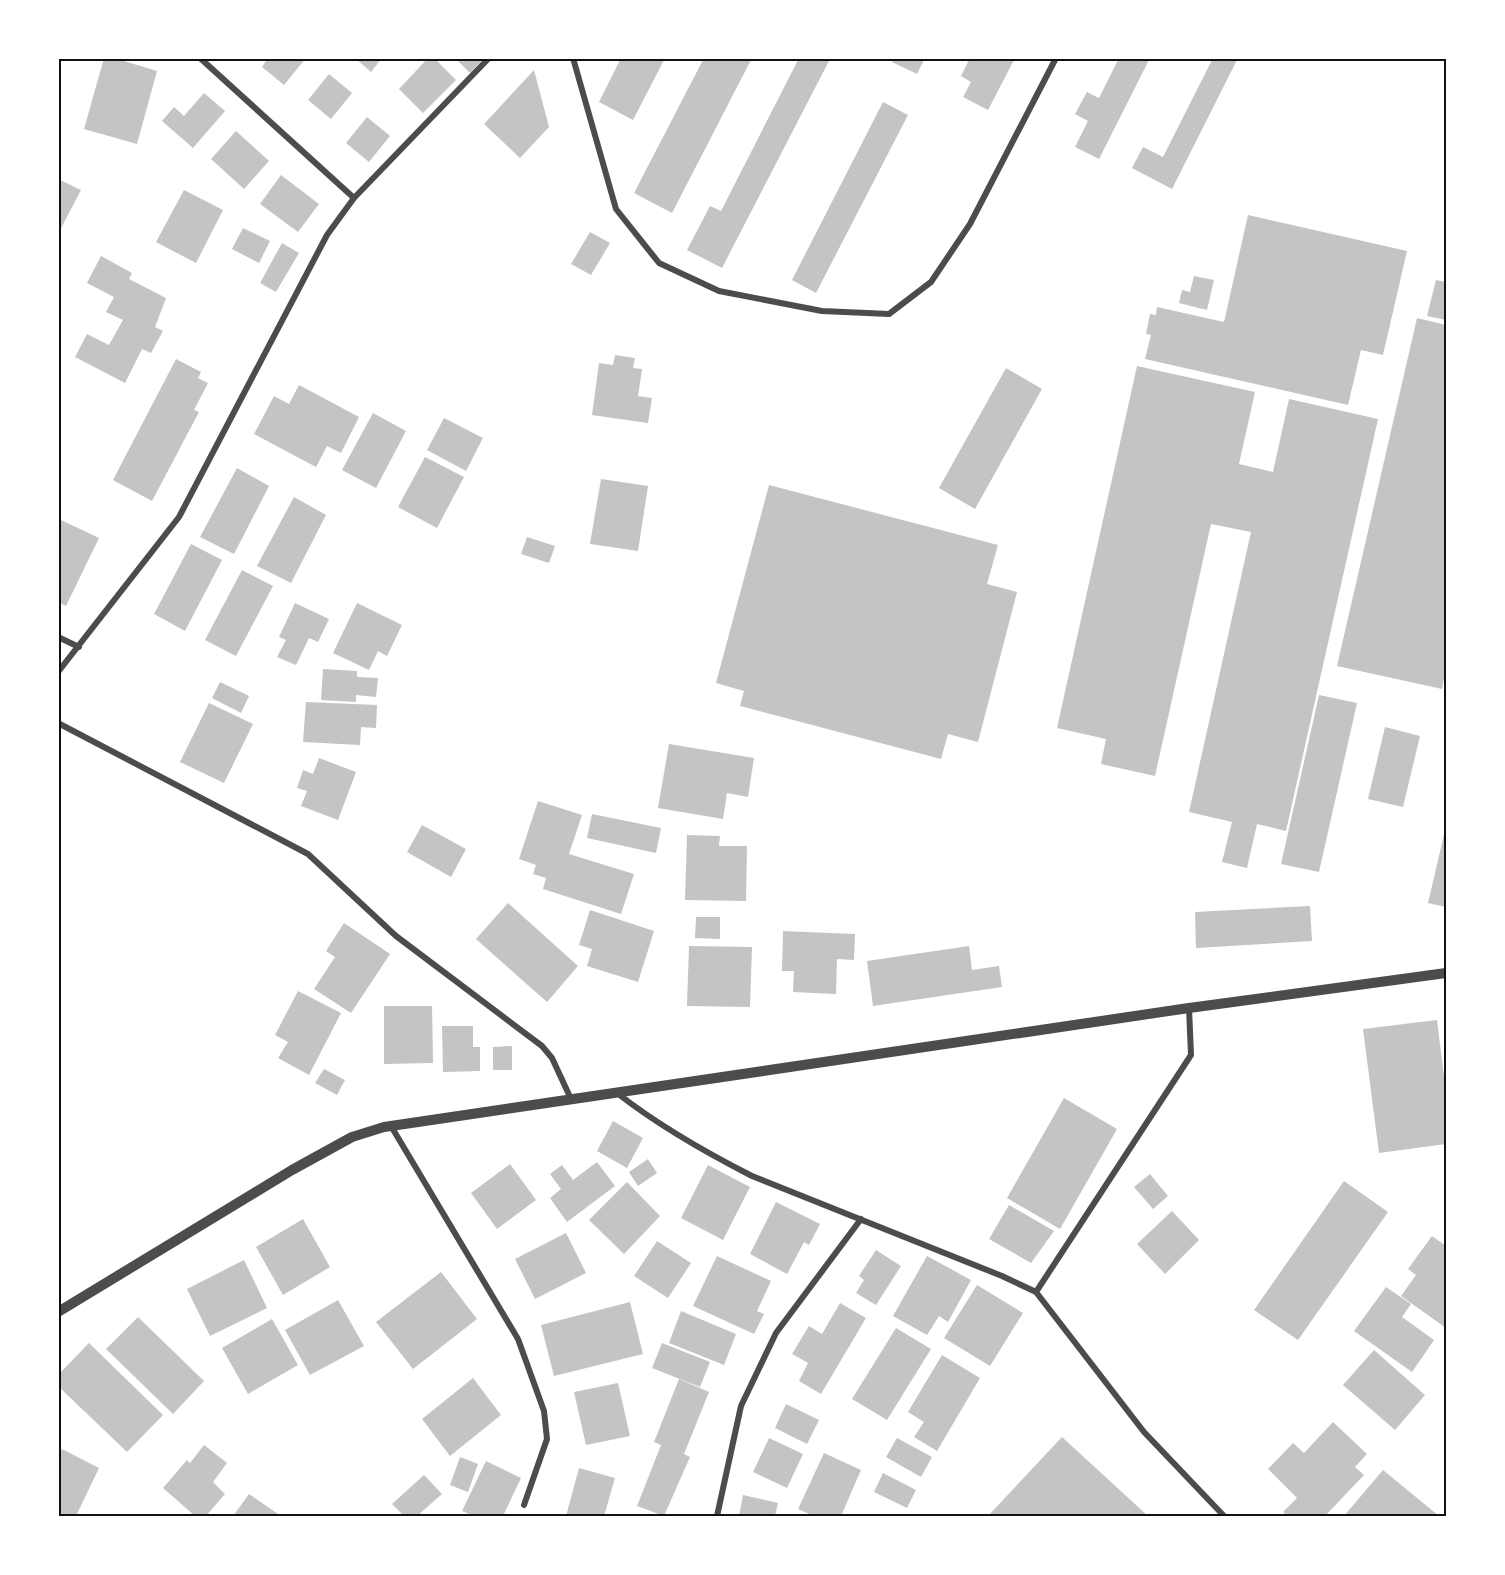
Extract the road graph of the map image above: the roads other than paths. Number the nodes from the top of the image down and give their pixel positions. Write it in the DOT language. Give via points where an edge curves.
graph roads {
  1 [pos="200,58"];
  2 [pos="489,58"];
  3 [pos="573,58"];
  4 [pos="1056,58"];
  5 [pos="354,198"];
  6 [pos="58,637"];
  7 [pos="79,646"];
  8 [pos="58,672"];
  9 [pos="58,723"];
  10 [pos="1446,973"];
  11 [pos="1189,1008"];
  12 [pos="616,1092"];
  13 [pos="571,1099"];
  14 [pos="391,1126"];
  15 [pos="861,1219"];
  16 [pos="1036,1292"];
  17 [pos="58,1312"];
  18 [pos="524,1505"];
  19 [pos="717,1516"];
  20 [pos="1224,1516"];
  1 -- 5 [label="street"];
  2 -- 5 [label="street"];
  3 -- 4 [label="street" via="616,208 659,263 719,291 822,311 889,314 930,282 970,224"];
  5 -- 7 [label="street" via="327,235 179,517"];
  6 -- 7 [label="street"];
  7 -- 8 [label="street"];
  9 -- 13 [label="street" via="308,854 396,936 542,1046 552,1058"];
  10 -- 11 [label="street"];
  11 -- 12 [label="street"];
  11 -- 16 [label="street" via="1191,1054"];
  12 -- 13 [label="street"];
  12 -- 15 [label="street" via="646,1116 714,1157"];
  13 -- 14 [label="street"];
  14 -- 17 [label="street" via="352,1137 310,1160"];
  14 -- 18 [label="street" via="518,1339 544,1411 547,1439"];
  15 -- 16 [label="street"];
  15 -- 19 [label="street" via="776,1333 766,1353 741,1406"];
  16 -- 20 [label="street" via="1144,1432"];
}
